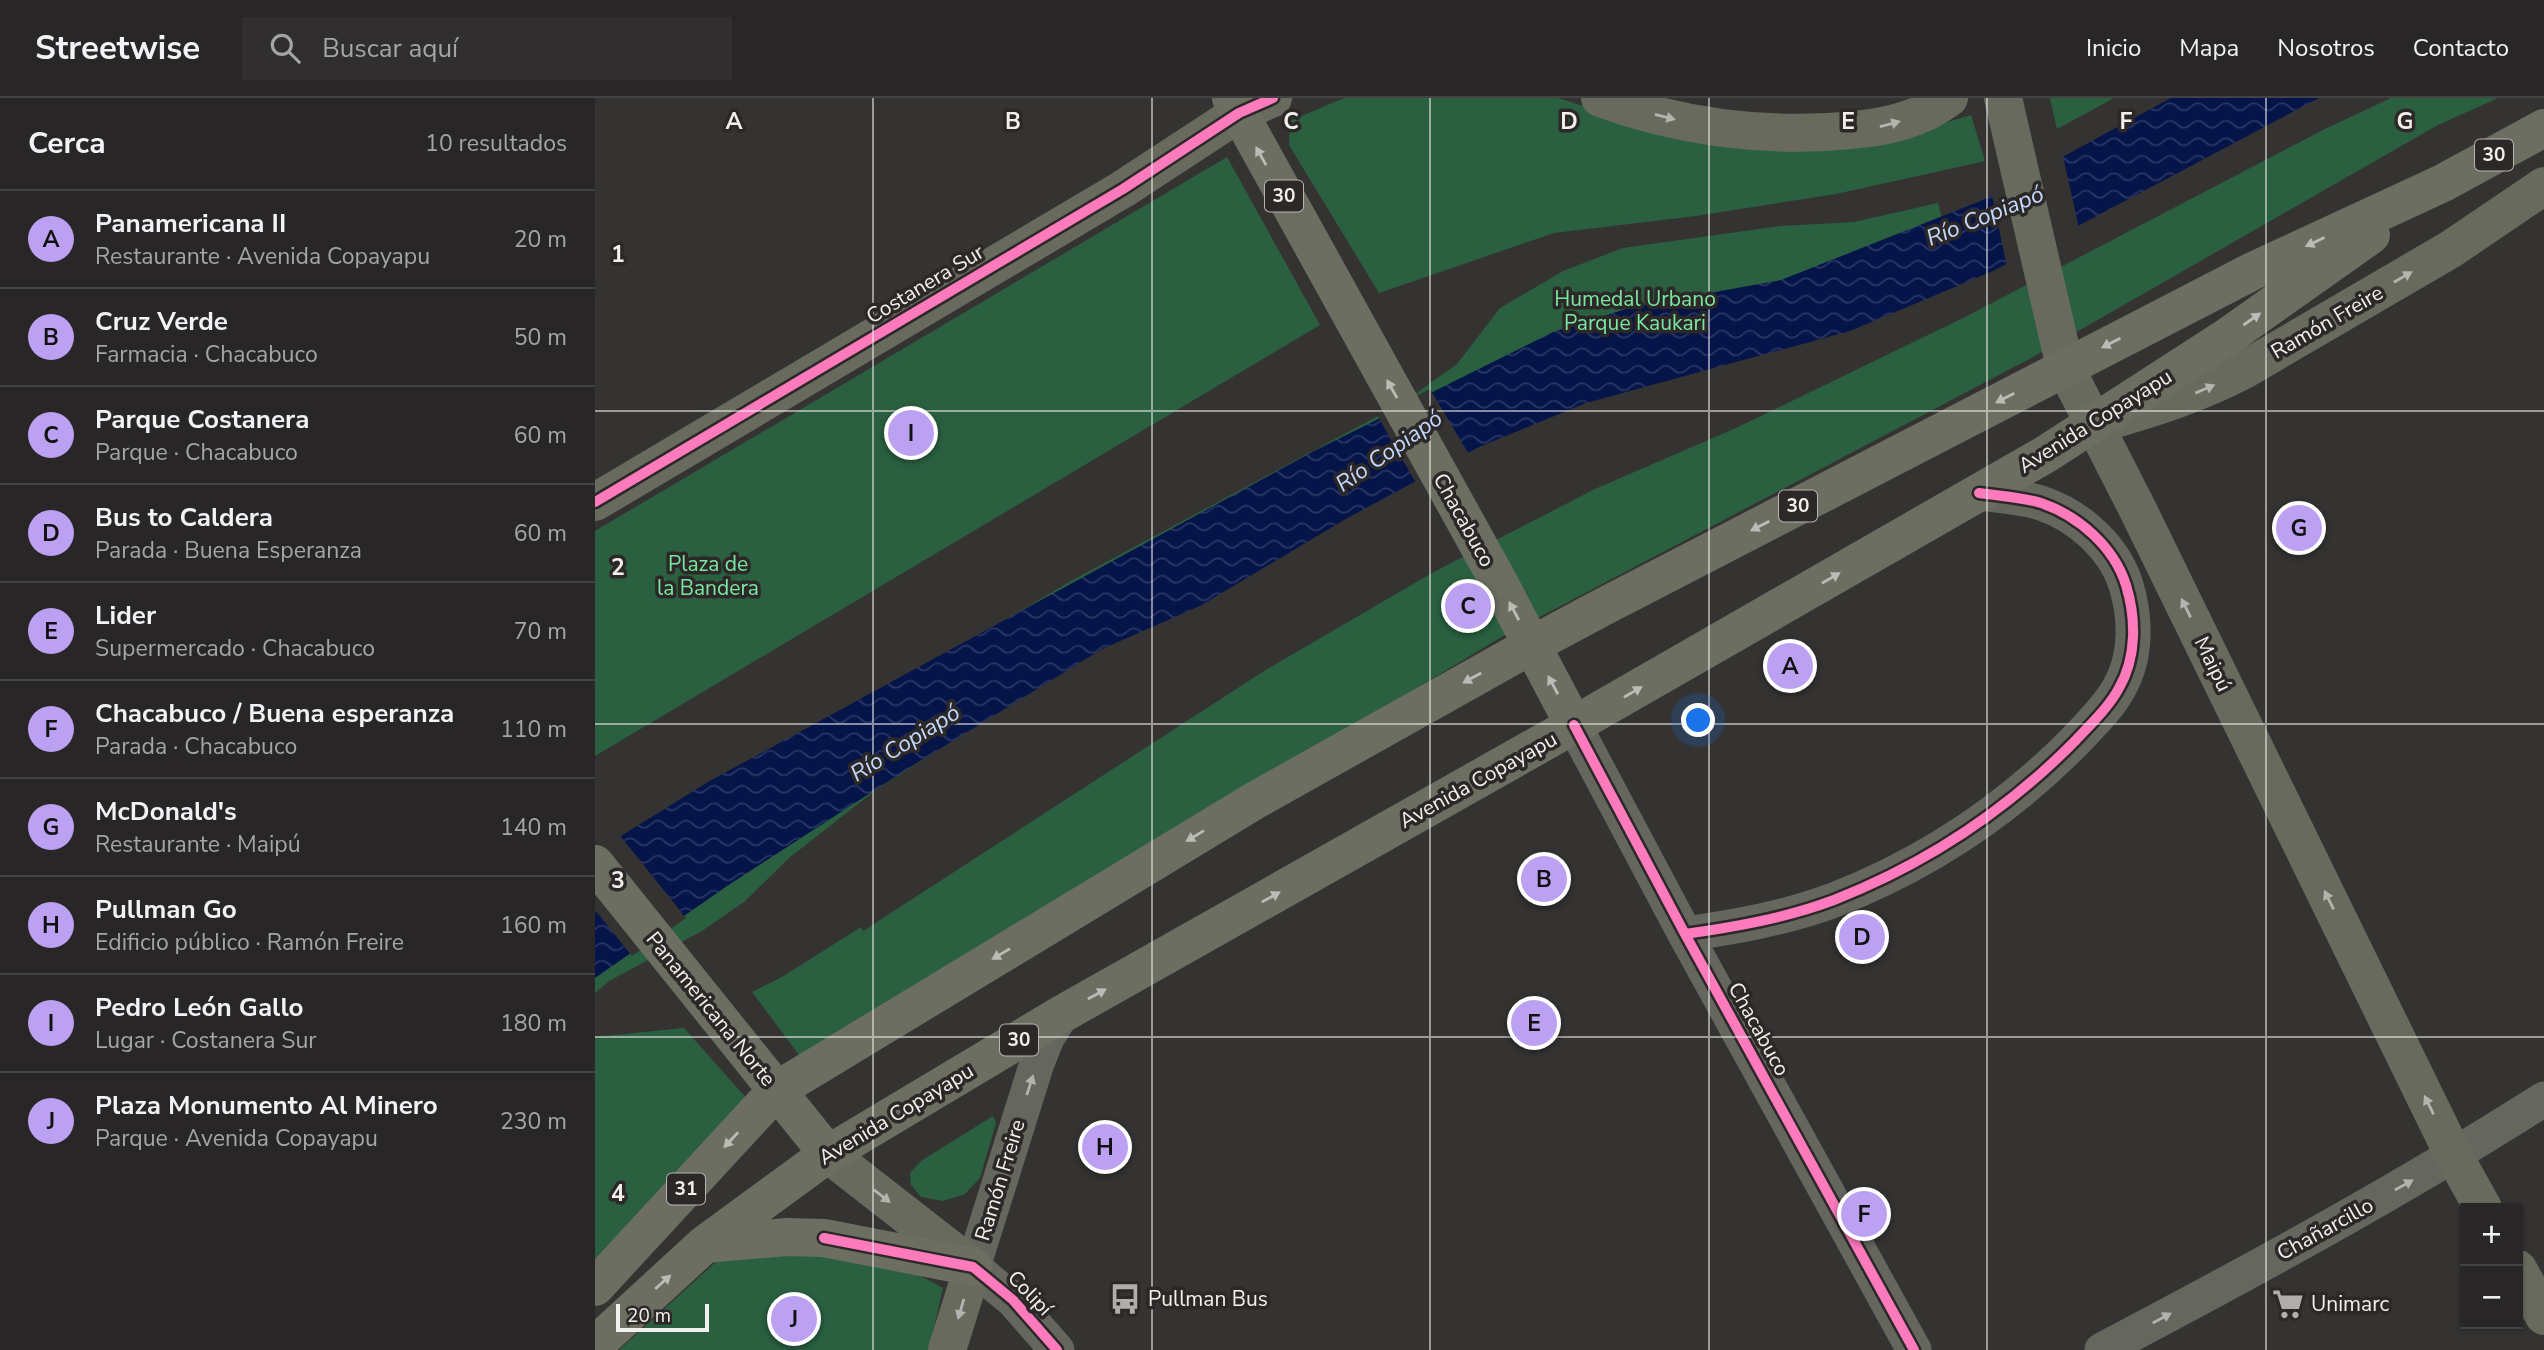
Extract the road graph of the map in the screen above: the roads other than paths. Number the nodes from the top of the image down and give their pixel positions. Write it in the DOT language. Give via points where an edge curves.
graph roads {
  1 [pos="1273,98"];
  2 [pos="1600,98"];
  3 [pos="1949,98"];
  4 [pos="1235,105"];
  5 [pos="2005,106"];
  6 [pos="2544,128"];
  7 [pos="2443,183"];
  8 [pos="2544,186"];
  9 [pos="2065,367"];
  10 [pos="2093,425"];
  11 [pos="1979,493"];
  12 [pos="595,502"];
  13 [pos="1532,645"];
  14 [pos="1574,725"];
  15 [pos="595,864"];
  16 [pos="1685,934"];
  17 [pos="1062,1014"];
  18 [pos="777,1090"];
  19 [pos="2544,1099"];
  20 [pos="828,1154"];
  21 [pos="2454,1156"];
  22 [pos="2480,1203"];
  23 [pos="705,1244"];
  24 [pos="973,1267"];
  25 [pos="2523,1278"];
  26 [pos="595,1287"];
  27 [pos="2544,1316"];
  28 [pos="595,1345"];
  29 [pos="947,1350"];
  30 [pos="1057,1350"];
  31 [pos="1914,1350"];
  32 [pos="2102,1350"];
  1 -- 4 [label="street, Costanera Sur"];
  2 -- 3 [label="street, one-way" via="1713,128 1796,134 1886,126"];
  4 -- 12 [label="street, Costanera Sur" via="1123,189"];
  13 -- 4 [label="highway, Chacabuco / 30, one-way"];
  5 -- 9 [label="street, Maipú"];
  6 -- 7 [label="highway, Avenida Copayapu / 30"];
  7 -- 9 [label="highway, Avenida Copayapu / 30, one-way" via="2253,271"];
  10 -- 7 [label="highway, Avenida Copayapu / 30, one-way" via="2227,337"];
  10 -- 8 [label="street, Ramón Freire, one-way" via="2177,400 2242,371 2451,249"];
  9 -- 10 [label="street, Maipú"];
  9 -- 13 [label="highway, Avenida Copayapu / 30, one-way"];
  10 -- 11 [label="highway, Avenida Copayapu / 30"];
  21 -- 10 [label="street, Maipú, one-way"];
  14 -- 11 [label="highway, Avenida Copayapu / 30, one-way"];
  11 -- 16 [label="street" via="2061,511 2099,540 2112,558 2123,578 2133,623 2132,646 2119,689 2047,769 1997,811 1923,859 1878,882 1796,912"];
  14 -- 13 [label="highway, Chacabuco, one-way"];
  13 -- 18 [label="highway, Avenida Copayapu, one-way" via="1254,801"];
  14 -- 16 [label="street, Chacabuco"];
  17 -- 14 [label="highway, Avenida Copayapu / 30, one-way"];
  15 -- 18 [label="highway, Panamericana Norte"];
  16 -- 31 [label="street, Chacabuco"];
  17 -- 20 [label="highway, Avenida Copayapu / 30"];
  24 -- 17 [label="street, Ramón Freire, one-way" via="1037,1063"];
  18 -- 20 [label="highway, Panamericana Norte"];
  18 -- 26 [label="highway, Avenida Copayapu / 31, one-way"];
  19 -- 21 [label="street, Chañarcillo"];
  20 -- 23 [label="highway, Avenida Copayapu"];
  20 -- 24 [label="street, Colipí, one-way"];
  21 -- 22 [label="street, Maipú"];
  32 -- 21 [label="street, Chañarcillo, one-way"];
  23 -- 24 [label="highway" via="824,1238"];
  28 -- 23 [label="highway, Avenida Copayapu, one-way"];
  24 -- 29 [label="street, Ramón Freire, one-way"];
  24 -- 30 [label="street, Colipí" via="1013,1300"];
  25 -- 27 [label="street"];
}
